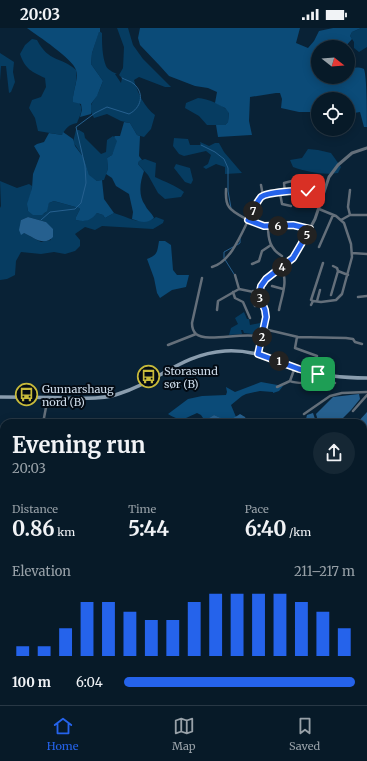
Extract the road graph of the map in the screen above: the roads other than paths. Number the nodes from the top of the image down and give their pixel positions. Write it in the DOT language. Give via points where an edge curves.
graph roads {
  1 [pos="367,148"];
  2 [pos="292,181"];
  3 [pos="261,184"];
  4 [pos="226,189"];
  5 [pos="350,190"];
  6 [pos="285,192"];
  7 [pos="280,193"];
  8 [pos="263,196"];
  9 [pos="301,205"];
  10 [pos="291,206"];
  11 [pos="319,209"];
  12 [pos="333,215"];
  13 [pos="350,215"];
  14 [pos="367,215"];
  15 [pos="248,220"];
  16 [pos="341,220"];
  17 [pos="268,226"];
  18 [pos="310,229"];
  19 [pos="271,245"];
  20 [pos="319,247"];
  21 [pos="352,254"];
  22 [pos="367,254"];
  23 [pos="282,256"];
  24 [pos="322,263"];
  25 [pos="252,264"];
  26 [pos="333,266"];
  27 [pos="212,268"];
  28 [pos="280,269"];
  29 [pos="338,272"];
  30 [pos="348,274"];
  31 [pos="235,276"];
  32 [pos="202,278"];
  33 [pos="272,286"];
  34 [pos="239,289"];
  35 [pos="283,289"];
  36 [pos="320,290"];
  37 [pos="253,291"];
  38 [pos="233,292"];
  39 [pos="259,293"];
  40 [pos="331,295"];
  41 [pos="367,296"];
  42 [pos="358,297"];
  43 [pos="313,301"];
  44 [pos="317,301"];
  45 [pos="311,305"];
  46 [pos="255,306"];
  47 [pos="217,310"];
  48 [pos="278,310"];
  49 [pos="250,318"];
  50 [pos="264,329"];
  51 [pos="196,334"];
  52 [pos="296,336"];
  53 [pos="262,337"];
  54 [pos="362,344"];
  55 [pos="168,345"];
  56 [pos="258,354"];
  57 [pos="317,356"];
  58 [pos="295,367"];
  59 [pos="367,378"];
  60 [pos="290,381"];
  61 [pos="335,383"];
  62 [pos="277,387"];
  63 [pos="367,392"];
  64 [pos="367,395"];
  65 [pos="0,397"];
  66 [pos="48,397"];
  67 [pos="353,411"];
  68 [pos="304,414"];
  69 [pos="44,419"];
  1 -- 11 [label="street" via="352,153 338,165 329,177"];
  2 -- 6 [label="street" via="284,183"];
  3 -- 8 [label="street"];
  4 -- 15 [label="street" via="228,207"];
  5 -- 13 [label="street"];
  6 -- 7 [label="street"];
  6 -- 9 [label="street" via="309,192 310,204"];
  7 -- 8 [label="street"];
  7 -- 10 [label="street" via="282,204"];
  8 -- 15 [label="street"];
  11 -- 12 [label="street"];
  11 -- 18 [label="street"];
  12 -- 16 [label="street"];
  12 -- 20 [label="street"];
  13 -- 14 [label="street"];
  13 -- 16 [label="street"];
  15 -- 17 [label="street"];
  15 -- 27 [label="street" via="227,257"];
  16 -- 21 [label="street" via="347,231"];
  17 -- 18 [label="street" via="293,225"];
  17 -- 19 [label="street"];
  18 -- 28 [label="street" via="296,254"];
  19 -- 23 [label="street"];
  19 -- 25 [label="street" via="262,251 259,261"];
  21 -- 22 [label="street"];
  21 -- 30 [label="street"];
  24 -- 43 [label="street" via="311,300"];
  26 -- 29 [label="street"];
  28 -- 35 [label="street" via="284,273"];
  28 -- 39 [label="street" via="264,282"];
  29 -- 30 [label="street"];
  29 -- 40 [label="street"];
  30 -- 44 [label="street" via="344,291 338,298"];
  31 -- 34 [label="street"];
  32 -- 51 [label="street" via="192,323"];
  33 -- 35 [label="street"];
  34 -- 37 [label="street"];
  34 -- 38 [label="street"];
  35 -- 48 [label="street"];
  36 -- 44 [label="street"];
  37 -- 39 [label="street"];
  37 -- 46 [label="street"];
  38 -- 47 [label="street" via="218,301"];
  38 -- 49 [label="street" via="235,298 243,302"];
  39 -- 50 [label="street" via="266,314"];
  41 -- 42 [label="street"];
  43 -- 44 [label="street"];
  43 -- 45 [label="street"];
  50 -- 52 [label="street"];
  50 -- 53 [label="street"];
  51 -- 53 [label="street" via="204,337 248,334"];
  51 -- 55 [label="street"];
  52 -- 54 [label="street" via="339,337 353,339"];
  52 -- 57 [label="street" via="295,348"];
  53 -- 56 [label="street"];
  56 -- 58 [label="main road"];
  56 -- 66 [label="main road" via="224,351 199,356 112,396"];
  58 -- 59 [label="main road" via="318,374"];
  58 -- 60 [label="street"];
  60 -- 61 [label="street"];
  60 -- 62 [label="street"];
  63 -- 68 [label="street" via="330,396"];
  64 -- 67 [label="street"];
  65 -- 66 [label="main road"];
  66 -- 69 [label="street"];
}
